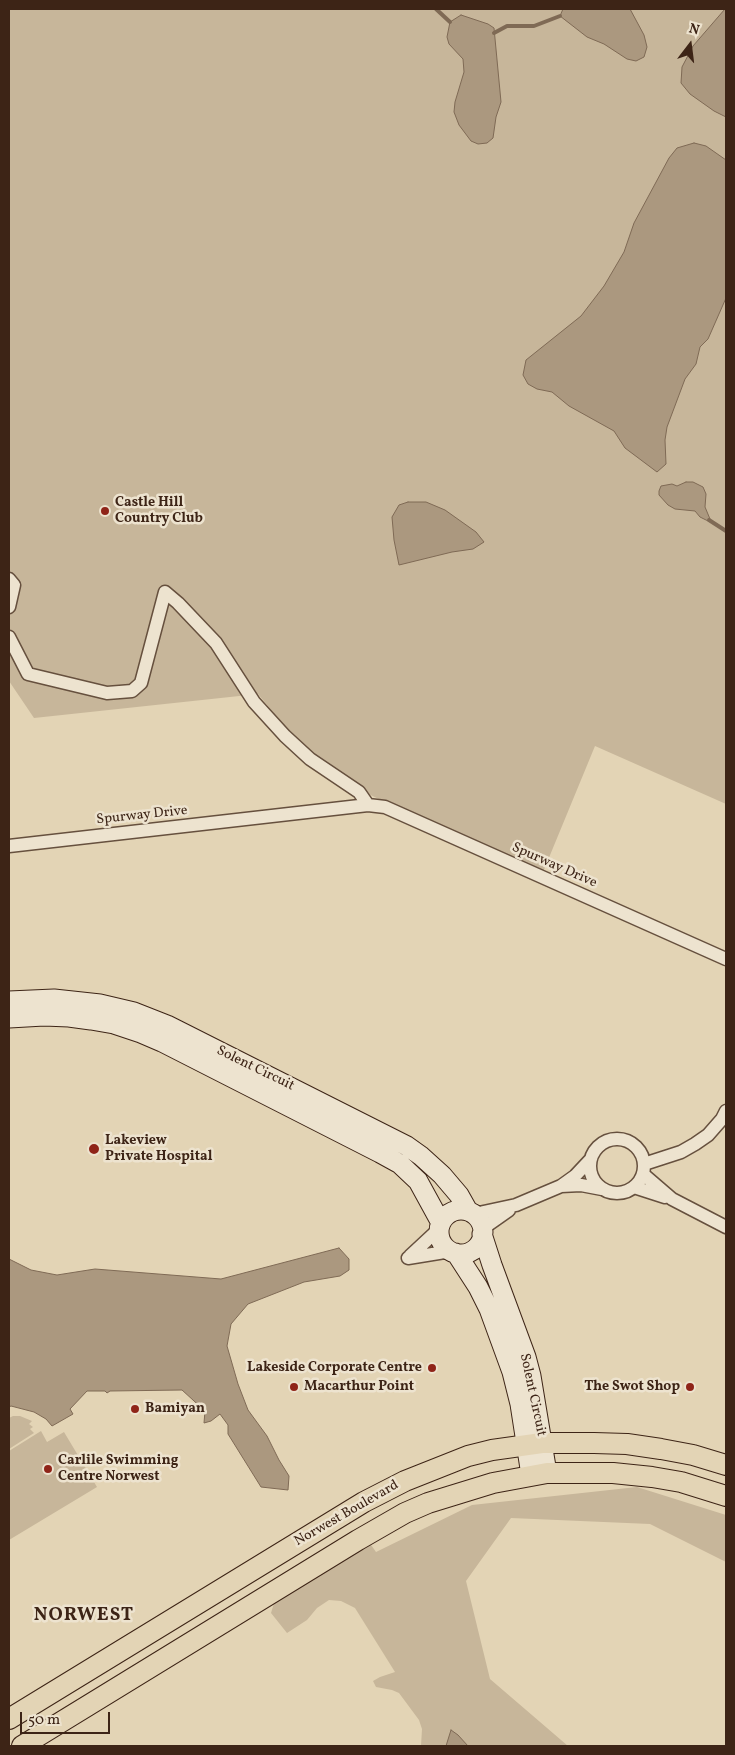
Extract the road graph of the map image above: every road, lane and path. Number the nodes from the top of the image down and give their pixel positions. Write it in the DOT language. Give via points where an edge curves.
graph roads {
  1 [pos="9,579"];
  2 [pos="9,607"];
  3 [pos="9,637"];
  4 [pos="368,805"];
  5 [pos="9,846"];
  6 [pos="726,959"];
  7 [pos="9,1001"];
  8 [pos="9,1018"];
  9 [pos="726,1111"];
  10 [pos="590,1160"];
  11 [pos="643,1169"];
  12 [pos="561,1186"];
  13 [pos="634,1187"];
  14 [pos="602,1189"];
  15 [pos="672,1199"];
  16 [pos="476,1222"];
  17 [pos="440,1226"];
  18 [pos="726,1227"];
  19 [pos="453,1252"];
  20 [pos="534,1444"];
  21 [pos="726,1465"];
  22 [pos="539,1474"];
  23 [pos="726,1496"];
  24 [pos="9,1719"];
  25 [pos="22,1746"];
  1 -- 2 [label="street" via="14,585"];
  3 -- 4 [label="street" via="28,674 108,693 132,691 141,683 165,592 216,643 254,702 285,736 310,759 359,792"];
  4 -- 5 [label="street, Spurway Drive"];
  4 -- 6 [label="street, Spurway Drive" via="385,807"];
  7 -- 16 [label="street, Solent Circuit" via="54,999 100,1004 134,1012 167,1026 407,1146 452,1186"];
  8 -- 17 [label="street, Solent Circuit" via="44,1016 91,1020 162,1042 400,1164 418,1181"];
  9 -- 11 [label="street" via="708,1135 681,1152"];
  10 -- 11 [label="street" via="598,1146 620,1140 636,1148"];
  10 -- 12 [label="street"];
  10 -- 14 [label="street" via="591,1176"];
  11 -- 13 [label="street"];
  11 -- 15 [label="street"];
  12 -- 14 [label="street"];
  12 -- 16 [label="street"];
  13 -- 14 [label="street" via="618,1193"];
  13 -- 15 [label="street"];
  15 -- 18 [label="street"];
  16 -- 17 [label="street" via="460,1210 445,1216"];
  16 -- 19 [label="street" via="480,1241 470,1251"];
  16 -- 20 [label="street, Solent Circuit" via="526,1358 535,1394"];
  17 -- 19 [label="street" via="440,1238"];
  17 -- 19 [label="street" via="408,1258"];
  19 -- 20 [label="street, Solent Circuit" via="481,1294 504,1348"];
  20 -- 21 [label="main road, Norwest Boulevard" via="627,1444 693,1455"];
  20 -- 22 [label="street, Solent Circuit"];
  20 -- 24 [label="main road, Norwest Boulevard" via="468,1456 364,1502"];
  22 -- 23 [label="main road, Norwest Boulevard" via="613,1473 652,1477"];
  22 -- 25 [label="main road, Norwest Boulevard" via="458,1493 405,1513"];
}
